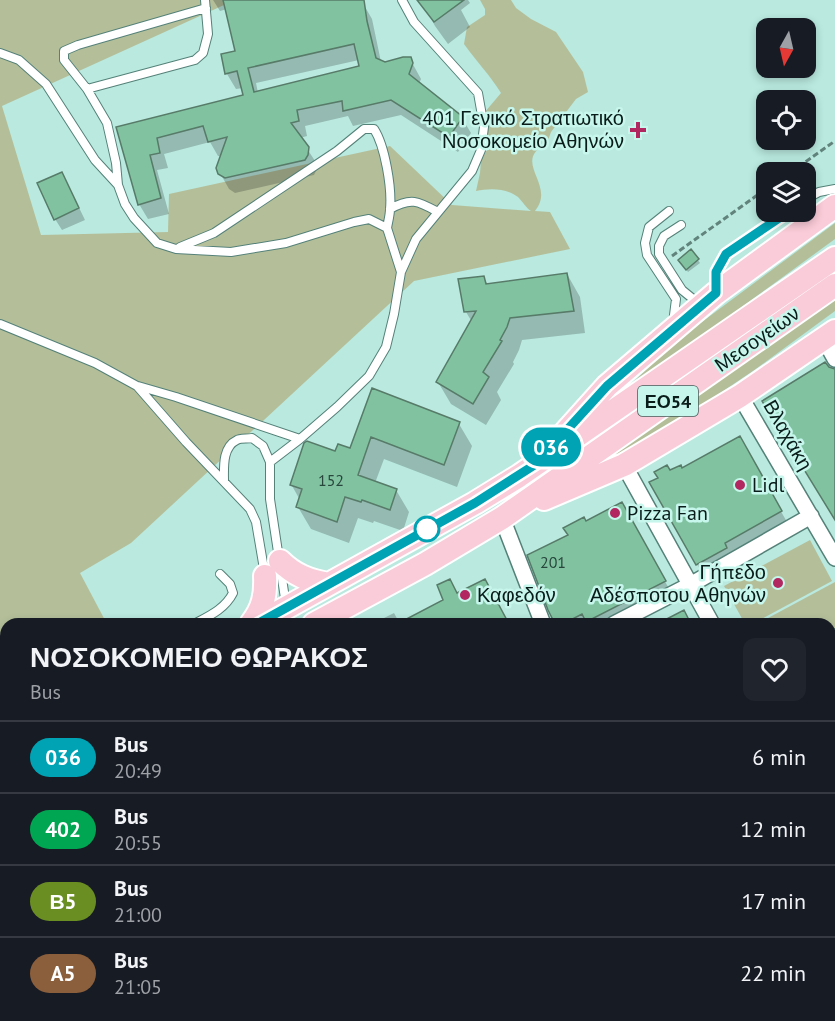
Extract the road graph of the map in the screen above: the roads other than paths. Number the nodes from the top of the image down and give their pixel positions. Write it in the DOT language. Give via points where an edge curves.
graph roads {
  1 [pos="402,0"];
  2 [pos="206,4"];
  3 [pos="0,53"];
  4 [pos="87,89"];
  5 [pos="118,185"];
  6 [pos="835,189"];
  7 [pos="816,194"];
  8 [pos="835,206"];
  9 [pos="390,209"];
  10 [pos="669,211"];
  11 [pos="438,212"];
  12 [pos="773,222"];
  13 [pos="681,225"];
  14 [pos="387,228"];
  15 [pos="176,249"];
  16 [pos="835,258"];
  17 [pos="401,272"];
  18 [pos="835,285"];
  19 [pos="709,299"];
  20 [pos="0,324"];
  21 [pos="671,331"];
  22 [pos="830,335"];
  23 [pos="835,359"];
  24 [pos="136,386"];
  25 [pos="740,396"];
  26 [pos="300,439"];
  27 [pos="270,462"];
  28 [pos="536,464"];
  29 [pos="624,465"];
  30 [pos="224,481"];
  31 [pos="811,516"];
  32 [pos="502,518"];
  33 [pos="835,558"];
  34 [pos="220,574"];
  35 [pos="272,576"];
  36 [pos="329,584"];
  37 [pos="690,585"];
  38 [pos="284,611"];
  39 [pos="205,618"];
  40 [pos="255,618"];
  41 [pos="269,618"];
  42 [pos="325,618"];
  43 [pos="541,618"];
  44 [pos="626,618"];
  45 [pos="709,618"];
  1 -- 11 [label="lane" via="414,22 478,93 483,127 481,150 472,171"];
  2 -- 4 [label="lane" via="208,34 203,53 195,60"];
  2 -- 4 [label="lane" via="64,51 64,60"];
  3 -- 5 [label="lane" via="19,60 46,84 95,160"];
  4 -- 5 [label="lane" via="107,123"];
  5 -- 15 [label="lane" via="134,218 157,243"];
  6 -- 7 [label="lane"];
  8 -- 19 [label="main road, Μεσογείων / ΕΟ54"];
  9 -- 11 [label="lane" via="403,202 421,203"];
  9 -- 14 [label="lane"];
  9 -- 15 [label="lane" via="389,180 380,139 374,129 364,129 338,151 214,233"];
  10 -- 21 [label="lane" via="649,227 645,243 647,255 676,298"];
  11 -- 17 [label="lane" via="416,239"];
  12 -- 19 [label="lane" via="726,254"];
  13 -- 19 [label="lane" via="664,236 659,255 681,290"];
  14 -- 15 [label="lane" via="369,219 286,243 231,252"];
  14 -- 17 [label="lane"];
  16 -- 28 [label="main road, Μεσογείων / ΕΟ54"];
  17 -- 26 [label="lane" via="386,347 369,376"];
  18 -- 32 [label="main road, Μεσογείων / ΕΟ54"];
  19 -- 21 [label="main road, Μεσογείων / ΕΟ54"];
  20 -- 24 [label="lane" via="95,363"];
  21 -- 28 [label="main road, Μεσογείων / ΕΟ54" via="607,386"];
  22 -- 23 [label="street"];
  22 -- 25 [label="main road, Μεσογείων / ΕΟ54"];
  24 -- 26 [label="lane"];
  24 -- 30 [label="lane"];
  25 -- 29 [label="main road, Μεσογείων / ΕΟ54"];
  25 -- 31 [label="street, Βλαχάκη"];
  26 -- 27 [label="lane"];
  27 -- 30 [label="lane" via="263,446 252,438 236,440 227,449"];
  27 -- 35 [label="lane"];
  28 -- 36 [label="main road, Μεσογείων / ΕΟ54" via="475,503"];
  29 -- 32 [label="main road, Μεσογείων / ΕΟ54"];
  29 -- 37 [label="street"];
  30 -- 35 [label="lane" via="250,509"];
  31 -- 33 [label="street, Βλαχάκη"];
  31 -- 37 [label="street"];
  32 -- 42 [label="main road, Μεσογείων / ΕΟ54"];
  32 -- 43 [label="street"];
  34 -- 39 [label="lane" via="233,593"];
  35 -- 36 [label="main road" via="296,575"];
  35 -- 38 [label="lane"];
  35 -- 40 [label="main road"];
  36 -- 38 [label="main road, Μεσογείων / ΕΟ54"];
  37 -- 44 [label="street"];
  37 -- 45 [label="street"];
  38 -- 41 [label="main road, Μεσογείων / ΕΟ54"];
}
